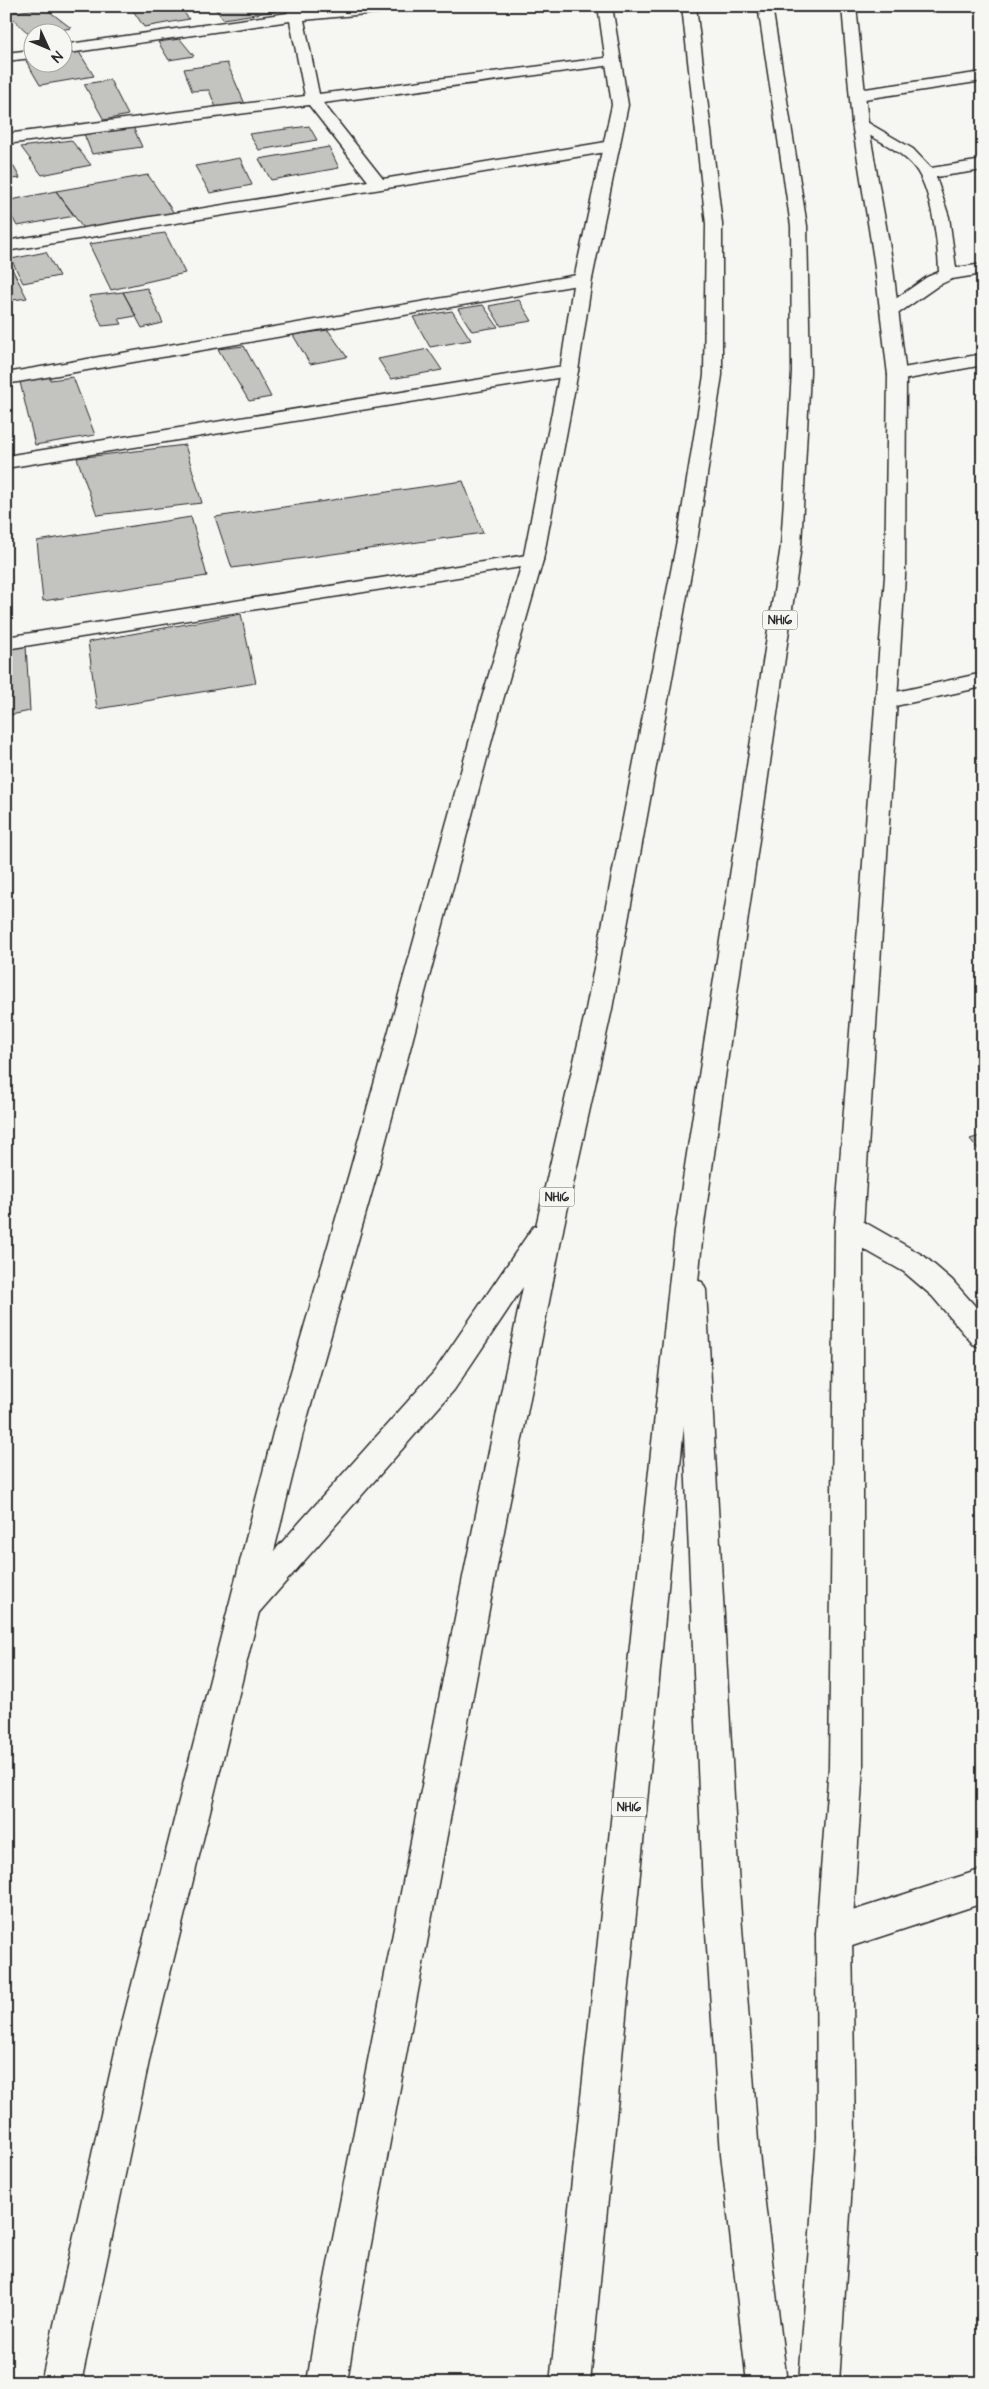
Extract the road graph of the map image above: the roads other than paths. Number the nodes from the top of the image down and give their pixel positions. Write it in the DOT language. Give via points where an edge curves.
graph roads {
  1 [pos="407,6"];
  2 [pos="605,6"];
  3 [pos="689,6"];
  4 [pos="765,6"];
  5 [pos="849,6"];
  6 [pos="294,11"];
  7 [pos="72,48"];
  8 [pos="22,55"];
  9 [pos="6,57"];
  10 [pos="612,61"];
  11 [pos="983,76"];
  12 [pos="858,95"];
  13 [pos="313,100"];
  14 [pos="860,123"];
  15 [pos="6,139"];
  16 [pos="612,146"];
  17 [pos="983,165"];
  18 [pos="926,174"];
  19 [pos="379,184"];
  20 [pos="6,246"];
  21 [pos="983,268"];
  22 [pos="948,274"];
  23 [pos="583,279"];
  24 [pos="890,311"];
  25 [pos="983,359"];
  26 [pos="570,371"];
  27 [pos="897,375"];
  28 [pos="6,379"];
  29 [pos="6,462"];
  30 [pos="533,560"];
  31 [pos="6,643"];
  32 [pos="983,680"];
  33 [pos="886,700"];
  34 [pos="550,1225"];
  35 [pos="849,1227"];
  36 [pos="689,1231"];
  37 [pos="983,1336"];
  38 [pos="244,1607"];
  39 [pos="983,1886"];
  40 [pos="834,1934"];
  41 [pos="61,2383"];
  42 [pos="327,2383"];
  43 [pos="570,2383"];
  44 [pos="768,2383"];
  45 [pos="819,2383"];
  1 -- 6 [label="main road"];
  2 -- 10 [label="main road"];
  3 -- 34 [label="main road, NH16" via="714,224 713,375 688,535 599,1009"];
  4 -- 36 [label="main road, NH16" via="799,226 801,372 791,546"];
  5 -- 12 [label="main road"];
  6 -- 7 [label="main road"];
  6 -- 13 [label="main road"];
  8 -- 9 [label="main road"];
  10 -- 13 [label="main road"];
  10 -- 16 [label="main road" via="620,105"];
  11 -- 12 [label="main road"];
  12 -- 14 [label="main road"];
  13 -- 15 [label="main road"];
  13 -- 19 [label="main road"];
  14 -- 18 [label="main road" via="912,157"];
  14 -- 24 [label="main road"];
  16 -- 19 [label="main road"];
  16 -- 23 [label="main road"];
  17 -- 18 [label="main road"];
  18 -- 22 [label="main road" via="933,189 948,259"];
  19 -- 20 [label="main road"];
  21 -- 22 [label="main road"];
  22 -- 24 [label="main road"];
  23 -- 26 [label="main road"];
  23 -- 28 [label="main road"];
  24 -- 27 [label="main road"];
  25 -- 27 [label="main road"];
  26 -- 29 [label="main road"];
  26 -- 30 [label="main road"];
  27 -- 33 [label="main road" via="895,576"];
  30 -- 31 [label="main road"];
  30 -- 38 [label="main road" via="288,1433"];
  32 -- 33 [label="main road"];
  33 -- 35 [label="main road"];
  34 -- 38 [label="main road" via="444,1381"];
  34 -- 42 [label="main road, NH16" via="479,1577"];
  35 -- 37 [label="main road" via="914,1264 942,1288"];
  35 -- 40 [label="main road" via="846,1766"];
  36 -- 43 [label="main road, NH16"];
  36 -- 44 [label="main road" via="723,1908 740,2154"];
  38 -- 41 [label="main road" via="134,2047"];
  39 -- 40 [label="main road"];
  40 -- 45 [label="main road" via="836,2137"];
}
